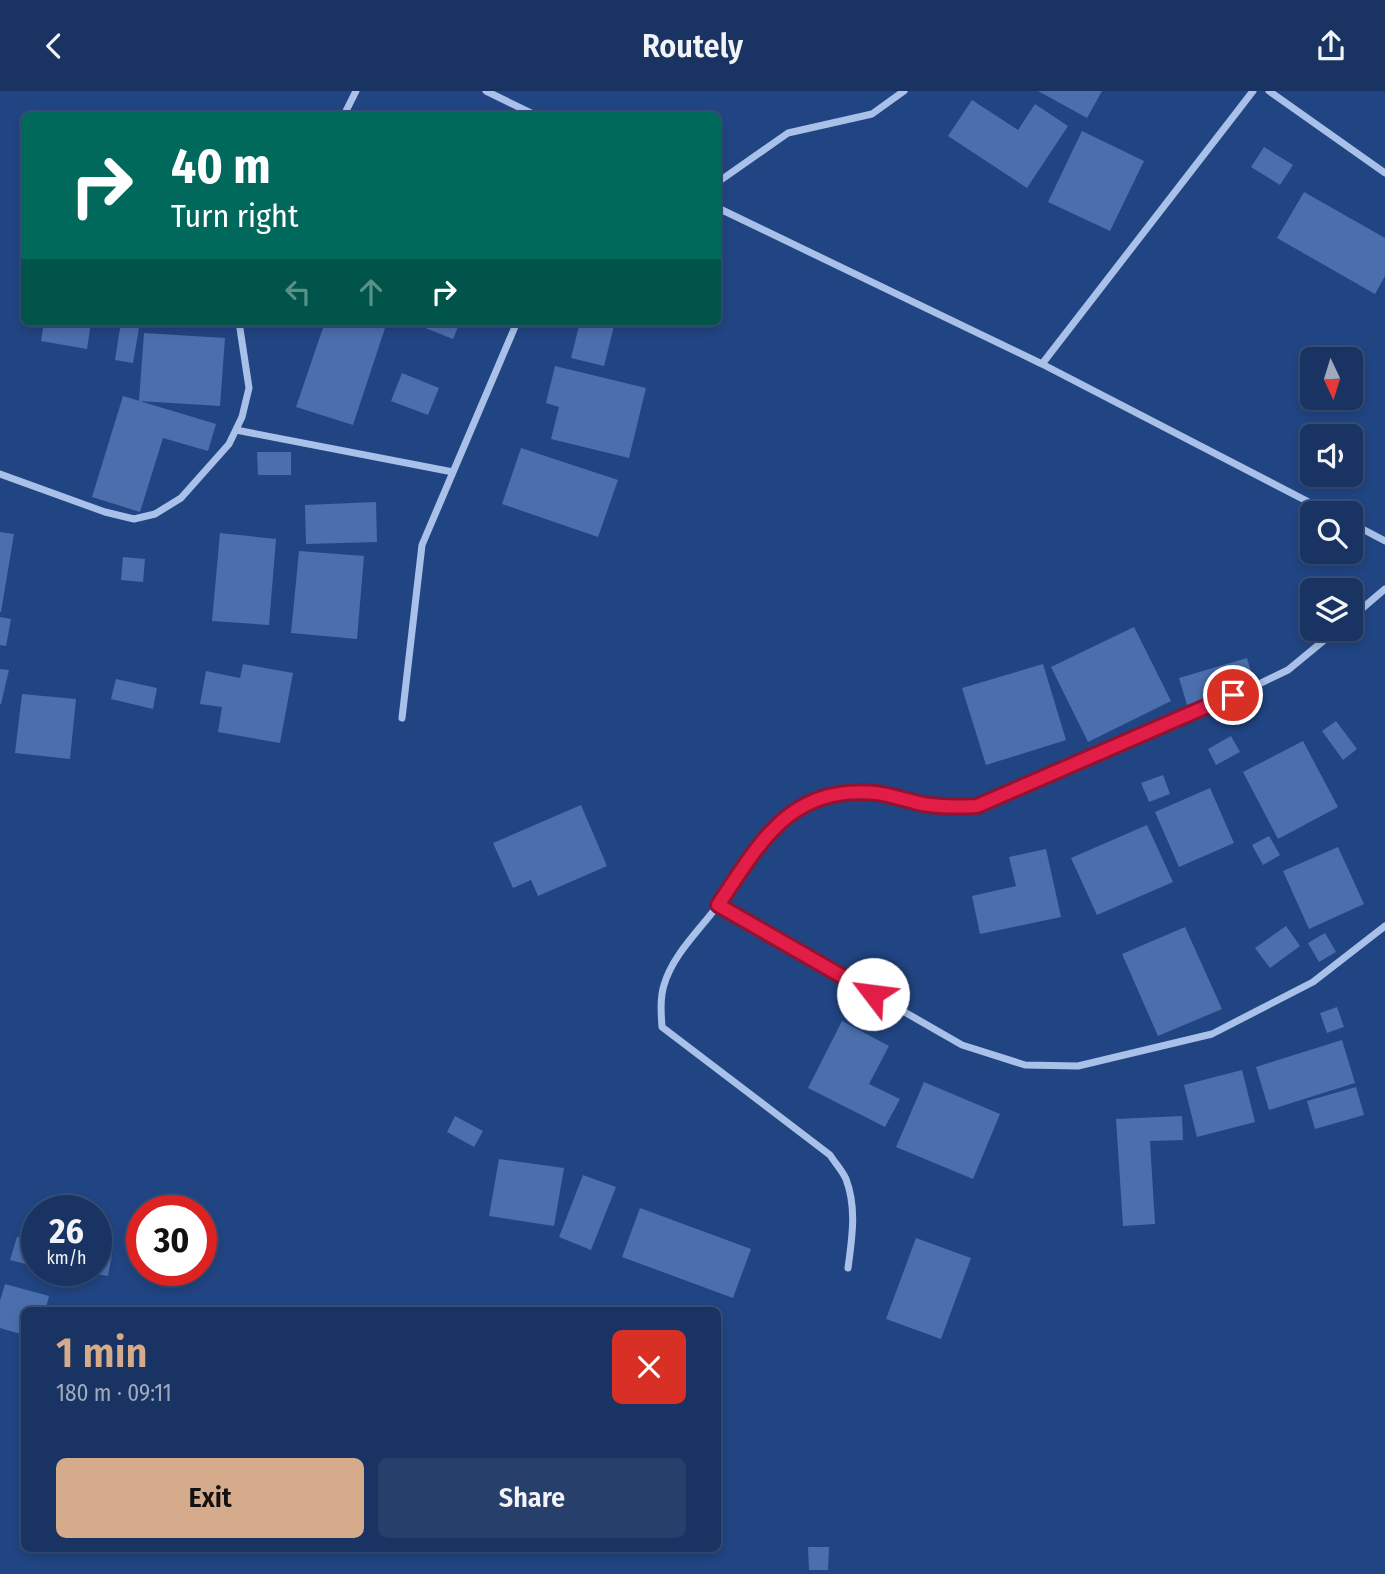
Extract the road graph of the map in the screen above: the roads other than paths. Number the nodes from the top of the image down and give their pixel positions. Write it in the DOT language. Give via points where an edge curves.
graph roads {
  1 [pos="356,91"];
  2 [pos="486,91"];
  3 [pos="904,91"];
  4 [pos="1253,91"];
  5 [pos="1269,91"];
  6 [pos="346,112"];
  7 [pos="529,112"];
  8 [pos="1385,173"];
  9 [pos="721,180"];
  10 [pos="721,209"];
  11 [pos="240,326"];
  12 [pos="515,326"];
  13 [pos="1042,364"];
  14 [pos="236,430"];
  15 [pos="453,472"];
  16 [pos="0,474"];
  17 [pos="1308,501"];
  18 [pos="1363,529"];
  19 [pos="1385,541"];
  20 [pos="1385,589"];
  21 [pos="1363,608"];
  22 [pos="1323,641"];
  23 [pos="402,719"];
  24 [pos="718,905"];
  25 [pos="1385,926"];
  26 [pos="848,1268"];
  1 -- 6 [label="street"];
  2 -- 7 [label="street"];
  3 -- 9 [label="street" via="872,114 788,133"];
  4 -- 13 [label="street"];
  5 -- 8 [label="street"];
  10 -- 13 [label="street"];
  11 -- 14 [label="street" via="249,388"];
  12 -- 15 [label="street"];
  13 -- 17 [label="street"];
  14 -- 15 [label="street"];
  14 -- 16 [label="street" via="181,498 155,514 134,519"];
  15 -- 23 [label="street" via="422,545"];
  18 -- 19 [label="street"];
  20 -- 21 [label="street"];
  22 -- 24 [label="street" via="1288,670 1259,684 977,806 924,804 879,793 849,792 812,800 764,838"];
  24 -- 25 [label="street" via="962,1045 1026,1065 1052,1066 1078,1066 1212,1034 1313,982"];
  24 -- 26 [label="street" via="678,957 664,984 662,1027 830,1155 845,1176 851,1196"];
}
